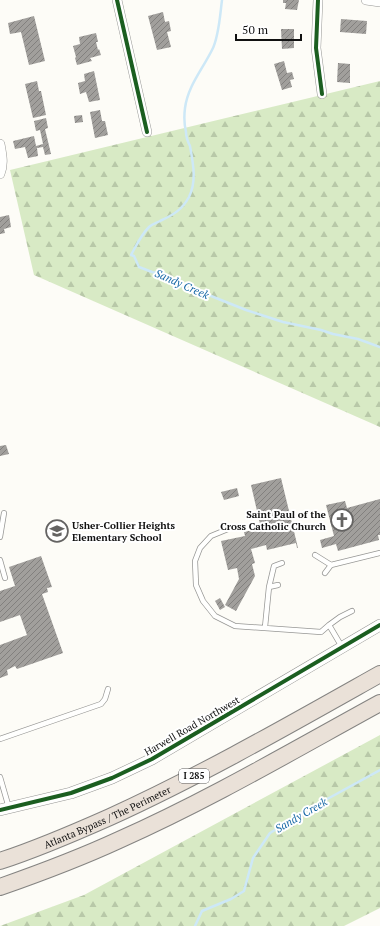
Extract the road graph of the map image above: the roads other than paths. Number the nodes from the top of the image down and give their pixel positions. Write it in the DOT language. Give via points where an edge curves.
graph roads {
  1 [pos="117,0"];
  2 [pos="318,0"];
  3 [pos="366,0"];
  4 [pos="380,2"];
  5 [pos="322,94"];
  6 [pos="146,132"];
  7 [pos="0,144"];
  8 [pos="0,174"];
  9 [pos="4,513"];
  10 [pos="228,529"];
  11 [pos="0,537"];
  12 [pos="380,553"];
  13 [pos="315,555"];
  14 [pos="0,560"];
  15 [pos="282,563"];
  16 [pos="331,565"];
  17 [pos="325,573"];
  18 [pos="5,578"];
  19 [pos="278,585"];
  20 [pos="269,587"];
  21 [pos="352,611"];
  22 [pos="329,625"];
  23 [pos="380,625"];
  24 [pos="265,628"];
  25 [pos="342,648"];
  26 [pos="380,674"];
  27 [pos="108,689"];
  28 [pos="380,703"];
  29 [pos="0,739"];
  30 [pos="0,777"];
  31 [pos="5,809"];
  32 [pos="0,861"];
  33 [pos="0,887"];
  1 -- 6 [label="street"];
  2 -- 5 [label="street" via="316,48"];
  3 -- 4 [label="street"];
  7 -- 8 [label="street" via="3,158"];
  9 -- 11 [label="lane"];
  10 -- 24 [label="lane" via="211,536 200,548 195,561 196,585 203,601 215,616 235,626"];
  12 -- 16 [label="lane"];
  13 -- 16 [label="lane"];
  14 -- 18 [label="lane"];
  15 -- 20 [label="lane" via="274,566"];
  16 -- 17 [label="lane"];
  19 -- 20 [label="lane"];
  20 -- 24 [label="lane"];
  21 -- 22 [label="lane"];
  22 -- 24 [label="lane" via="321,632"];
  22 -- 25 [label="lane"];
  23 -- 25 [label="street, Harwell Road Northwest"];
  25 -- 31 [label="street, Harwell Road Northwest" via="152,759 72,793"];
  26 -- 32 [label="highway, Atlanta Bypass / The Perimeter / I 285" via="196,776 53,842"];
  27 -- 29 [label="lane" via="102,704"];
  28 -- 33 [label="highway, I 285" via="186,808 119,841"];
  30 -- 31 [label="lane"];
}
